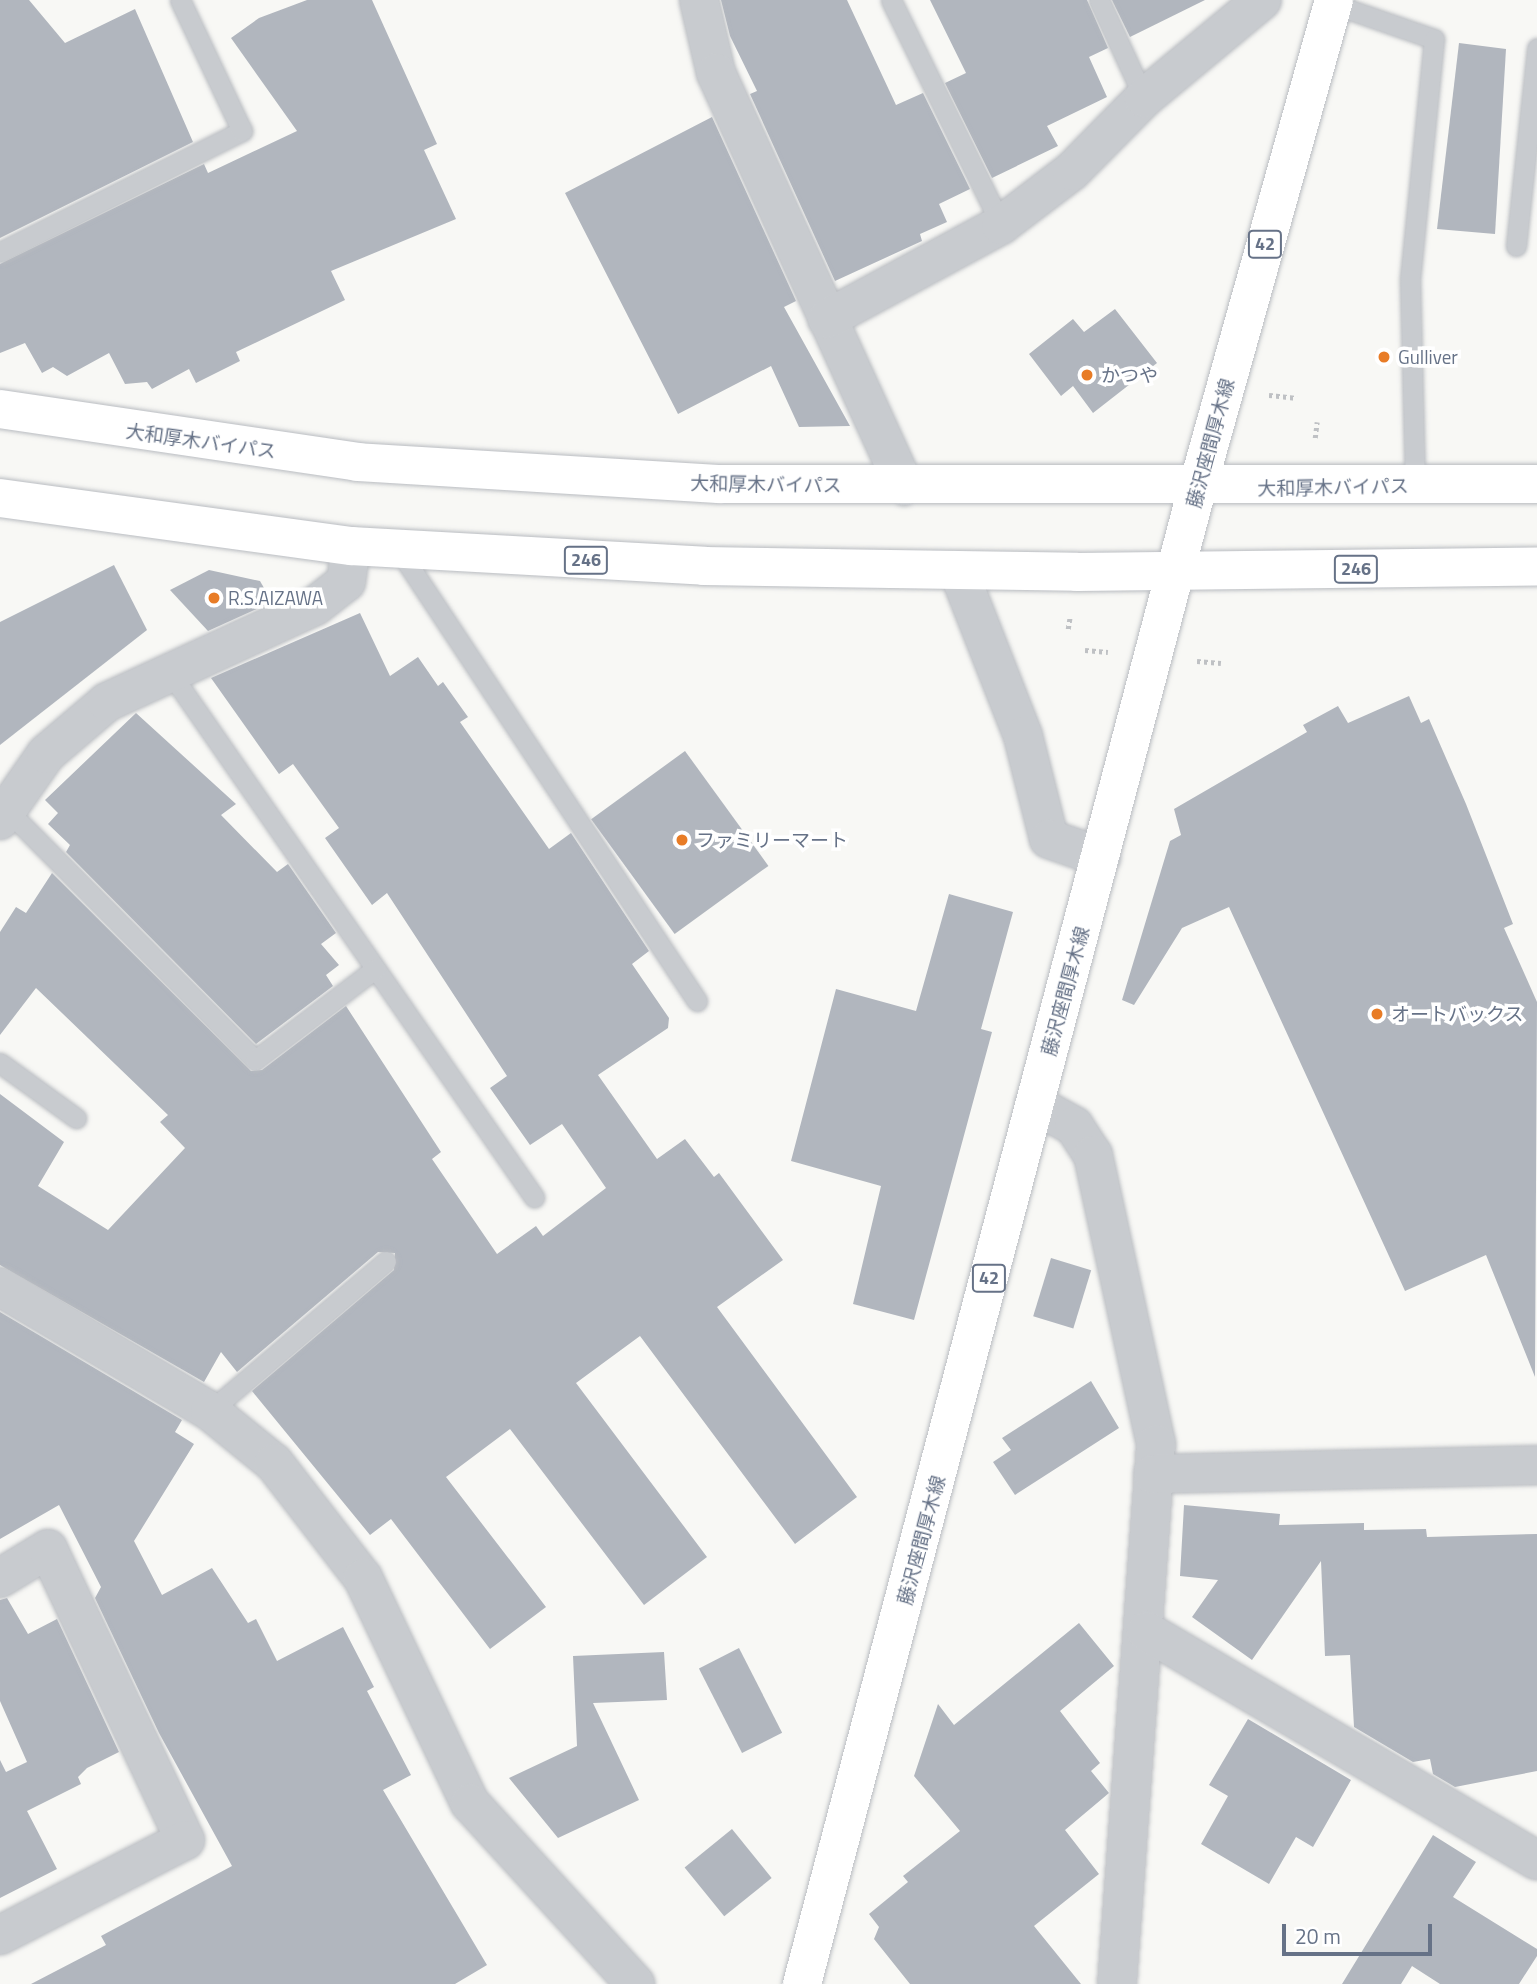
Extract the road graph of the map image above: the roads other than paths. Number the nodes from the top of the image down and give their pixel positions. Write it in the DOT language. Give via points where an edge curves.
graph roads {
  1 [pos="180,0"];
  2 [pos="699,0"];
  3 [pos="891,0"];
  4 [pos="1099,0"];
  5 [pos="1262,0"];
  6 [pos="1326,1"];
  7 [pos="1537,48"];
  8 [pos="1143,99"];
  9 [pos="1001,225"];
  10 [pos="1516,246"];
  11 [pos="0,252"];
  12 [pos="827,319"];
  13 [pos="0,409"];
  14 [pos="1537,484"];
  15 [pos="904,486"];
  16 [pos="1415,486"];
  17 [pos="1197,489"];
  18 [pos="0,498"];
  19 [pos="351,546"];
  20 [pos="398,549"];
  21 [pos="1537,566"];
  22 [pos="958,570"];
  23 [pos="1176,572"];
  24 [pos="171,674"];
  25 [pos="3,814"];
  26 [pos="1101,857"];
  27 [pos="375,968"];
  28 [pos="696,1001"];
  29 [pos="0,1063"];
  30 [pos="1034,1104"];
  31 [pos="76,1118"];
  32 [pos="534,1197"];
  33 [pos="386,1261"];
  34 [pos="0,1287"];
  35 [pos="210,1411"];
  36 [pos="1537,1465"];
  37 [pos="1153,1474"];
  38 [pos="0,1577"];
  39 [pos="1146,1631"];
  40 [pos="1533,1851"];
  41 [pos="0,1935"];
  42 [pos="635,1984"];
  43 [pos="802,1984"];
  44 [pos="1117,1984"];
  1 -- 11 [label="lane" via="242,131"];
  2 -- 12 [label="street" via="716,73"];
  3 -- 9 [label="lane"];
  4 -- 8 [label="lane"];
  5 -- 8 [label="street"];
  6 -- 16 [label="lane" via="1434,38 1410,279"];
  6 -- 17 [label="main road, 藤沢座間厚木線 / 42"];
  7 -- 10 [label="lane"];
  8 -- 9 [label="street" via="1072,171"];
  9 -- 12 [label="street"];
  12 -- 15 [label="street"];
  13 -- 15 [label="main road, 大和厚木バイパス" via="357,462 719,484"];
  14 -- 16 [label="main road, 大和厚木バイパス"];
  15 -- 17 [label="main road, 大和厚木バイパス"];
  16 -- 17 [label="main road, 大和厚木バイパス"];
  17 -- 23 [label="main road, 藤沢座間厚木線 / 42"];
  18 -- 19 [label="main road, 246"];
  19 -- 20 [label="main road, 246"];
  19 -- 24 [label="street" via="346,582 315,606"];
  20 -- 22 [label="main road, 246" via="704,566"];
  20 -- 28 [label="lane"];
  21 -- 23 [label="main road, 246"];
  22 -- 23 [label="main road, 246"];
  22 -- 26 [label="street" via="1023,736 1049,839"];
  23 -- 26 [label="main road, 藤沢座間厚木線 / 42"];
  24 -- 25 [label="street" via="107,702 46,754"];
  24 -- 27 [label="lane"];
  25 -- 27 [label="lane" via="255,1060"];
  26 -- 30 [label="main road, 藤沢座間厚木線 / 42"];
  27 -- 32 [label="lane"];
  29 -- 31 [label="lane"];
  30 -- 37 [label="street" via="1074,1125 1093,1155 1156,1444"];
  30 -- 43 [label="main road, 藤沢座間厚木線 / 42"];
  33 -- 35 [label="lane"];
  34 -- 35 [label="street"];
  35 -- 42 [label="street" via="274,1462 363,1578 470,1803"];
  36 -- 37 [label="street"];
  37 -- 39 [label="street"];
  38 -- 41 [label="street" via="48,1549 185,1840"];
  39 -- 40 [label="street"];
  39 -- 44 [label="street"];
}
